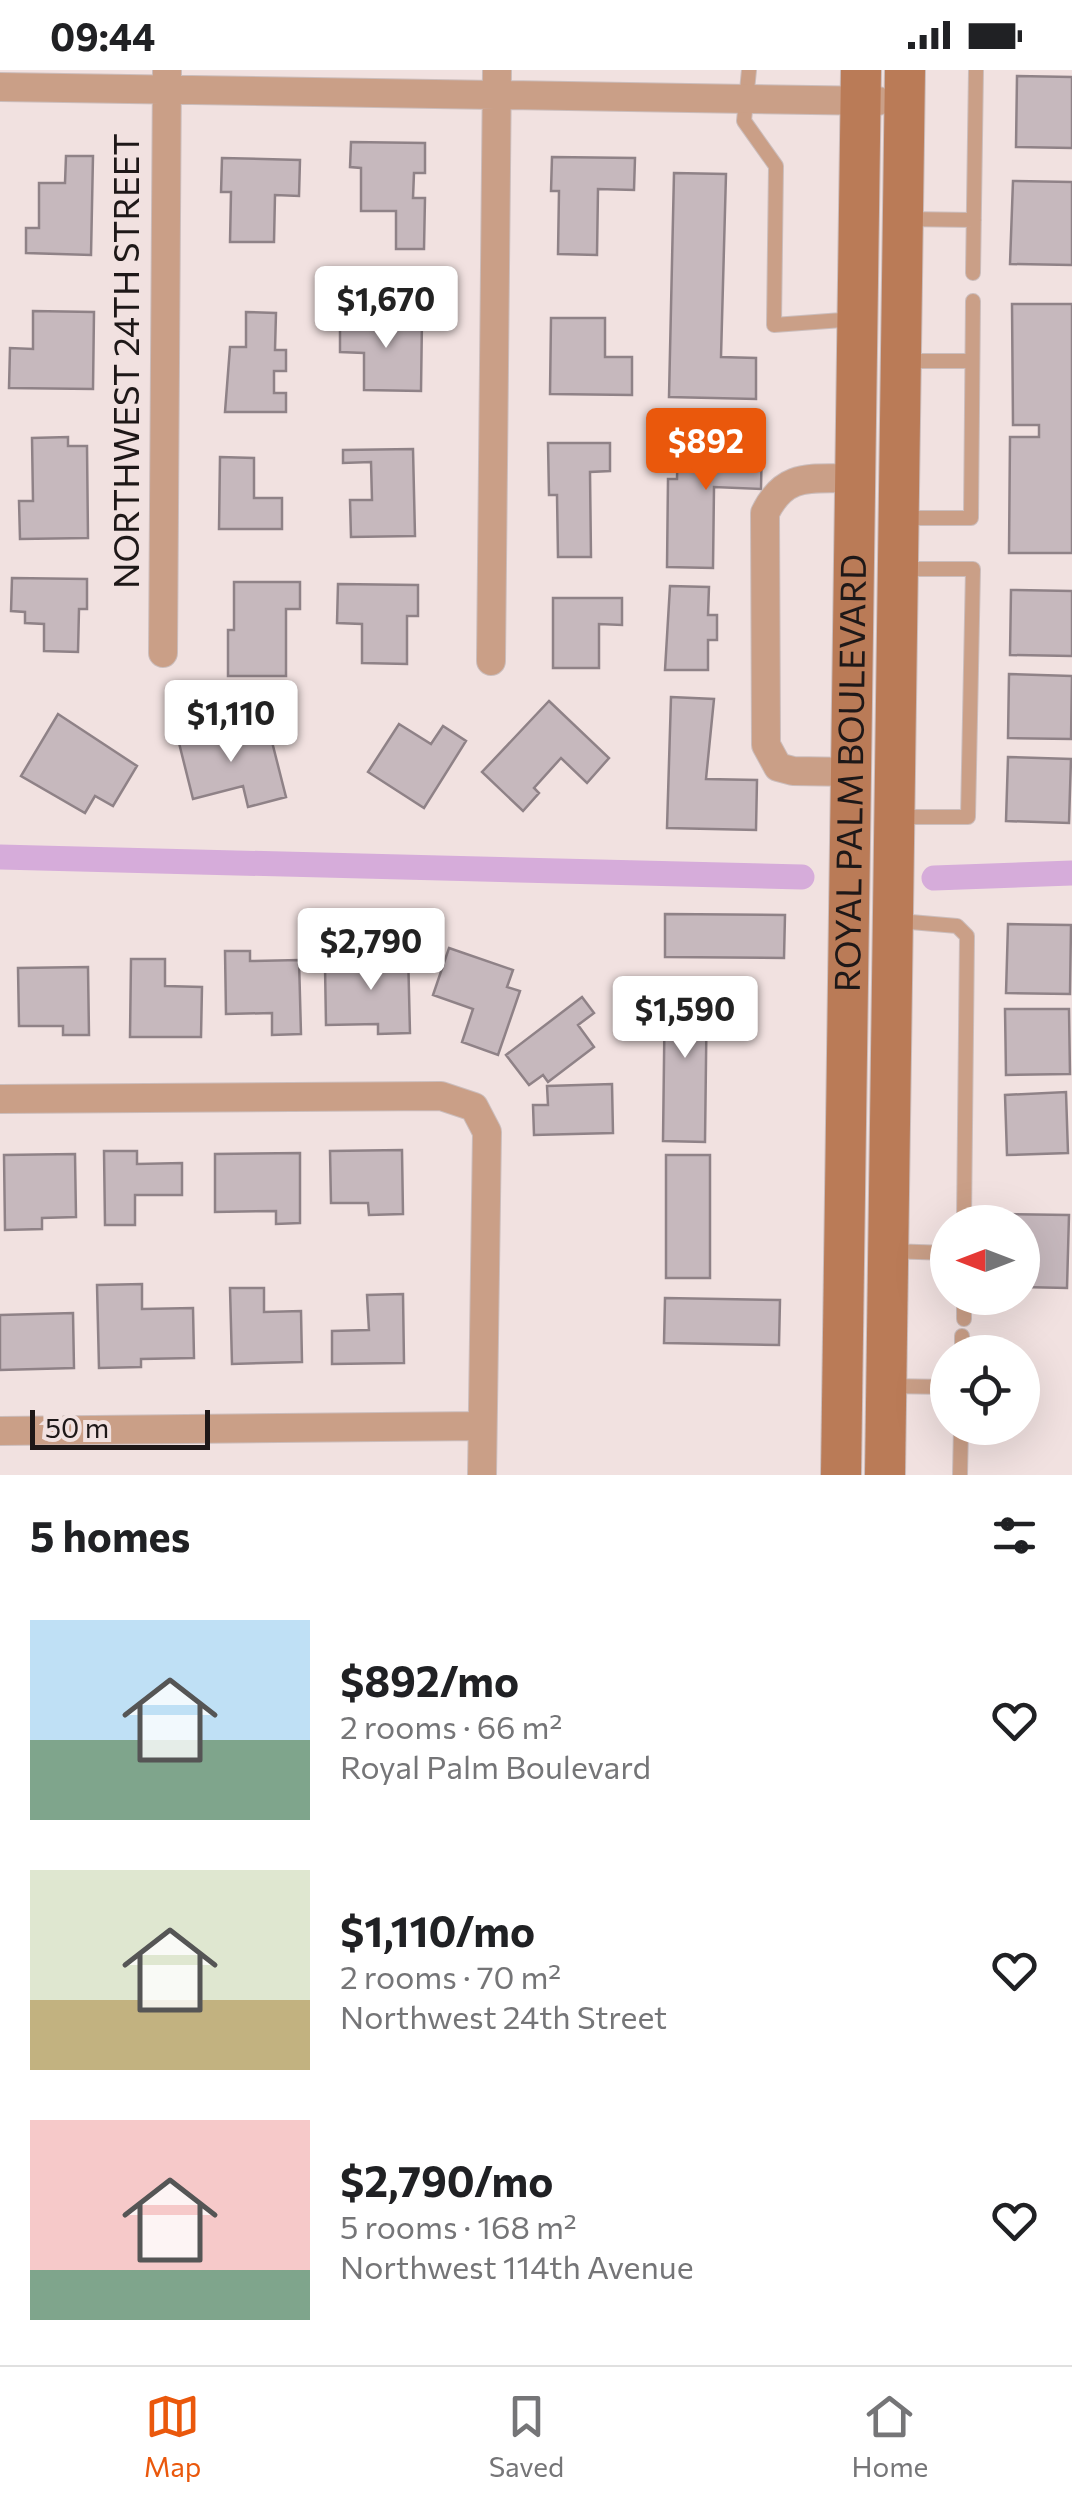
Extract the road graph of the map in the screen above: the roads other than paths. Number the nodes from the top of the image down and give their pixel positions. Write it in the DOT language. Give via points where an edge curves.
graph roads {
  1 [pos="749,70"];
  2 [pos="976,70"];
  3 [pos="167,80"];
  4 [pos="497,83"];
  5 [pos="861,85"];
  6 [pos="905,86"];
  7 [pos="0,87"];
  8 [pos="742,100"];
  9 [pos="903,219"];
  10 [pos="974,220"];
  11 [pos="973,273"];
  12 [pos="972,301"];
  13 [pos="858,319"];
  14 [pos="901,360"];
  15 [pos="972,360"];
  16 [pos="856,478"];
  17 [pos="898,518"];
  18 [pos="898,568"];
  19 [pos="162,653"];
  20 [pos="492,661"];
  21 [pos="853,772"];
  22 [pos="894,818"];
  23 [pos="893,920"];
  24 [pos="871,970"];
  25 [pos="0,1099"];
  26 [pos="964,1205"];
  27 [pos="888,1251"];
  28 [pos="930,1252"];
  29 [pos="964,1315"];
  30 [pos="964,1319"];
  31 [pos="886,1386"];
  32 [pos="930,1387"];
  33 [pos="482,1426"];
  34 [pos="0,1431"];
  35 [pos="961,1445"];
  36 [pos="482,1475"];
  37 [pos="842,1475"];
  38 [pos="885,1475"];
  39 [pos="960,1475"];
  1 -- 8 [label="lane"];
  2 -- 10 [label="lane"];
  3 -- 4 [label="street"];
  3 -- 7 [label="street"];
  3 -- 19 [label="street, NORTHWEST 24TH STREET"];
  4 -- 8 [label="street"];
  4 -- 20 [label="street"];
  5 -- 6 [label="street"];
  5 -- 8 [label="street"];
  5 -- 13 [label="main road, ROYAL PALM BOULEVARD"];
  6 -- 9 [label="main road, ROYAL PALM BOULEVARD"];
  8 -- 13 [label="lane" via="744,121 776,166 774,325"];
  9 -- 10 [label="lane"];
  9 -- 14 [label="main road, ROYAL PALM BOULEVARD"];
  10 -- 11 [label="lane"];
  12 -- 15 [label="lane"];
  13 -- 16 [label="main road, ROYAL PALM BOULEVARD"];
  14 -- 15 [label="lane"];
  14 -- 17 [label="main road, ROYAL PALM BOULEVARD"];
  15 -- 17 [label="lane" via="971,518"];
  16 -- 21 [label="main road, ROYAL PALM BOULEVARD"];
  16 -- 21 [label="street" via="798,480 776,491 765,514 766,746 778,767"];
  17 -- 18 [label="main road, ROYAL PALM BOULEVARD"];
  18 -- 22 [label="main road, ROYAL PALM BOULEVARD"];
  18 -- 22 [label="lane" via="973,569 968,817"];
  21 -- 24 [label="main road, ROYAL PALM BOULEVARD"];
  22 -- 23 [label="main road, ROYAL PALM BOULEVARD"];
  23 -- 24 [label="main road, ROYAL PALM BOULEVARD"];
  23 -- 26 [label="lane" via="956,926 967,936"];
  24 -- 27 [label="main road, ROYAL PALM BOULEVARD"];
  24 -- 37 [label="main road, ROYAL PALM BOULEVARD"];
  25 -- 33 [label="street" via="442,1096 474,1107 488,1132"];
  27 -- 28 [label="lane"];
  27 -- 31 [label="main road, ROYAL PALM BOULEVARD"];
  29 -- 30 [label="lane"];
  31 -- 32 [label="lane"];
  31 -- 38 [label="main road, ROYAL PALM BOULEVARD"];
  33 -- 34 [label="street"];
  33 -- 36 [label="street"];
  35 -- 39 [label="lane"];
}
